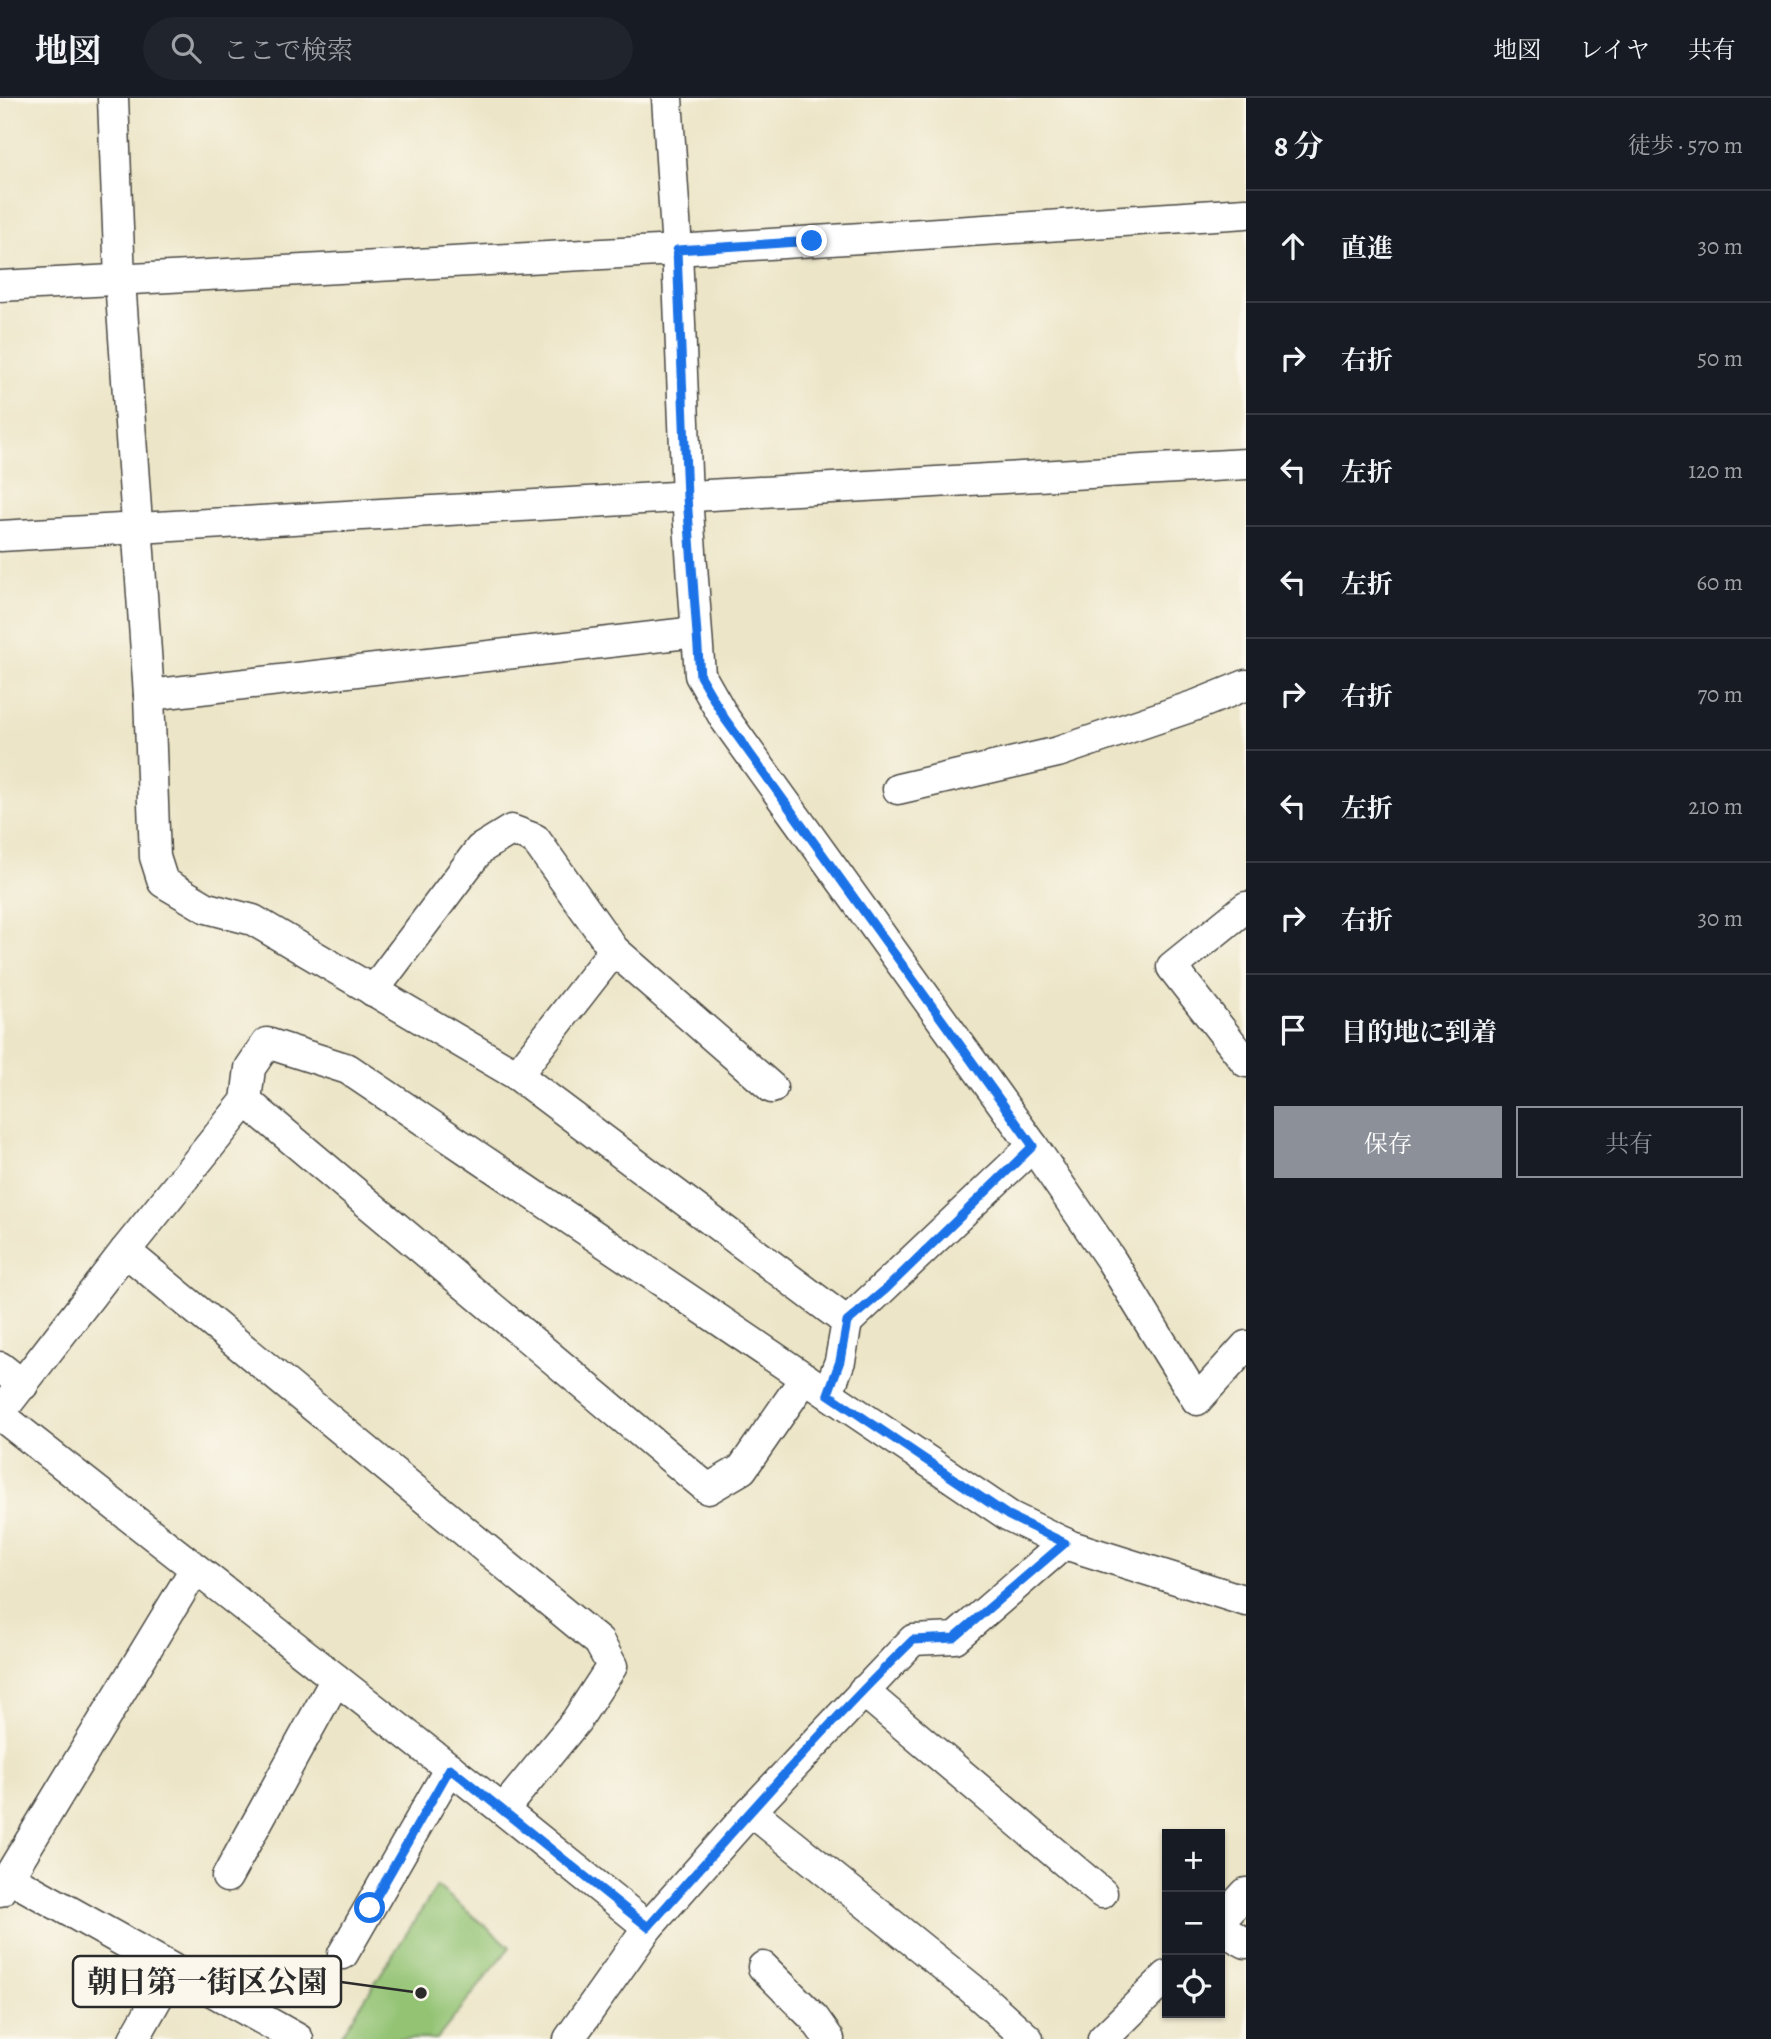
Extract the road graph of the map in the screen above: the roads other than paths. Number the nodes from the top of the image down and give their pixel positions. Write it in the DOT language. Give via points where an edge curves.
graph roads {
  1 [pos="113,98"];
  2 [pos="667,98"];
  3 [pos="1246,213"];
  4 [pos="677,250"];
  5 [pos="120,280"];
  6 [pos="0,286"];
  7 [pos="1246,464"];
  8 [pos="687,497"];
  9 [pos="136,528"];
  10 [pos="0,536"];
  11 [pos="696,632"];
  12 [pos="1246,685"];
  13 [pos="149,695"];
  14 [pos="898,789"];
  15 [pos="1246,907"];
  16 [pos="614,950"];
  17 [pos="373,991"];
  18 [pos="1246,1062"];
  19 [pos="517,1075"];
  20 [pos="772,1088"];
  21 [pos="246,1101"];
  22 [pos="1033,1146"];
  23 [pos="125,1251"];
  24 [pos="847,1322"];
  25 [pos="1246,1346"];
  26 [pos="11,1376"];
  27 [pos="817,1386"];
  28 [pos="0,1415"];
  29 [pos="1065,1543"];
  30 [pos="195,1569"];
  31 [pos="1246,1601"];
  32 [pos="335,1679"];
  33 [pos="863,1691"];
  34 [pos="450,1768"];
  35 [pos="503,1810"];
  36 [pos="751,1811"];
  37 [pos="228,1877"];
  38 [pos="4,1884"];
  39 [pos="1102,1893"];
  40 [pos="1246,1893"];
  41 [pos="1225,1916"];
  42 [pos="648,1927"];
  43 [pos="1225,1932"];
  44 [pos="1246,1942"];
  45 [pos="343,1954"];
  46 [pos="763,1967"];
  47 [pos="173,1970"];
  48 [pos="1162,1981"];
  49 [pos="134,2039"];
  50 [pos="298,2039"];
  51 [pos="569,2039"];
  52 [pos="830,2039"];
  53 [pos="1028,2039"];
  54 [pos="1103,2039"];
  1 -- 5 [label="street"];
  2 -- 4 [label="street"];
  3 -- 4 [label="street"];
  4 -- 5 [label="street"];
  4 -- 8 [label="street"];
  5 -- 6 [label="street"];
  5 -- 9 [label="street"];
  7 -- 8 [label="street"];
  8 -- 9 [label="street"];
  8 -- 11 [label="street"];
  9 -- 10 [label="street"];
  9 -- 13 [label="street"];
  11 -- 13 [label="street"];
  11 -- 22 [label="street" via="700,676 725,719"];
  12 -- 14 [label="street" via="1058,752"];
  13 -- 17 [label="street" via="155,857 163,882 207,908 253,920"];
  15 -- 18 [label="street" via="1172,967"];
  16 -- 17 [label="street" via="535,839 511,830 480,849"];
  16 -- 19 [label="street"];
  16 -- 20 [label="street"];
  17 -- 19 [label="street"];
  19 -- 24 [label="street"];
  21 -- 23 [label="street"];
  21 -- 27 [label="street" via="250,1068 267,1043 348,1069"];
  21 -- 27 [label="street" via="708,1489 742,1469"];
  22 -- 24 [label="street"];
  22 -- 25 [label="street" via="1111,1259 1198,1400"];
  23 -- 26 [label="street"];
  23 -- 35 [label="street" via="599,1642 612,1666 576,1721"];
  24 -- 27 [label="street" via="840,1361"];
  26 -- 28 [label="street"];
  27 -- 29 [label="street" via="1009,1516"];
  28 -- 30 [label="street"];
  29 -- 31 [label="street"];
  29 -- 33 [label="street" via="954,1638 913,1640"];
  30 -- 32 [label="street"];
  30 -- 38 [label="street"];
  32 -- 34 [label="street"];
  32 -- 37 [label="street"];
  33 -- 36 [label="street"];
  33 -- 39 [label="street"];
  34 -- 35 [label="street"];
  34 -- 45 [label="street"];
  35 -- 42 [label="street"];
  36 -- 42 [label="street"];
  36 -- 53 [label="street"];
  38 -- 47 [label="street"];
  40 -- 41 [label="street"];
  42 -- 51 [label="street"];
  43 -- 44 [label="street"];
  46 -- 52 [label="street"];
  47 -- 49 [label="street"];
  47 -- 50 [label="street"];
  48 -- 54 [label="street"];
}
